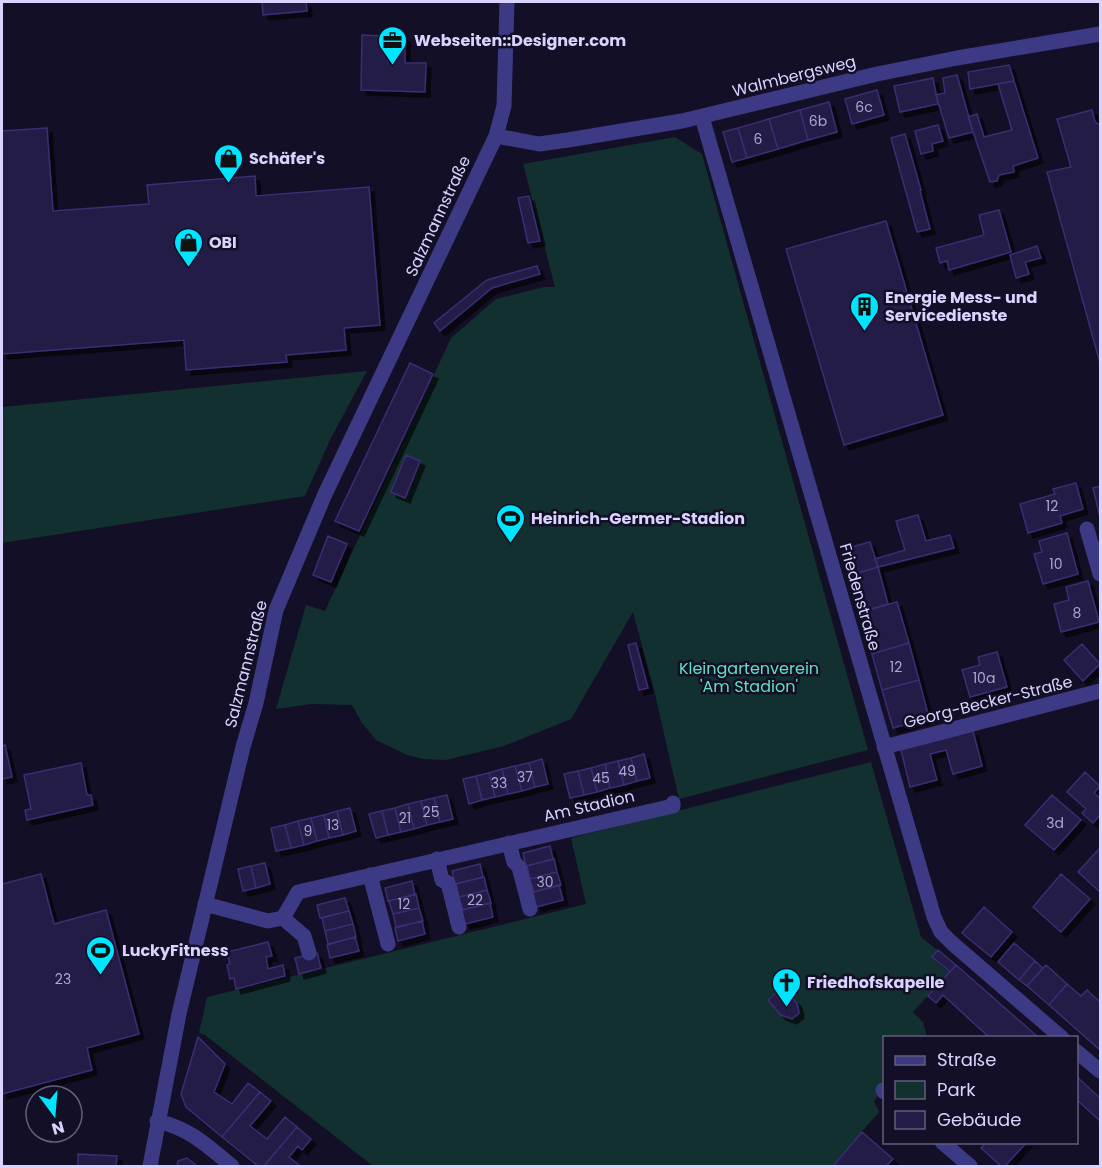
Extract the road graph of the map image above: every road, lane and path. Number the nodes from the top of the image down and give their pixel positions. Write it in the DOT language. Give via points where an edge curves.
graph roads {
  1 [pos="507,2"];
  2 [pos="1101,34"];
  3 [pos="702,117"];
  4 [pos="496,136"];
  5 [pos="1087,529"];
  6 [pos="1101,574"];
  7 [pos="1101,691"];
  8 [pos="884,747"];
  9 [pos="673,804"];
  10 [pos="509,843"];
  11 [pos="437,859"];
  12 [pos="370,875"];
  13 [pos="205,904"];
  14 [pos="530,909"];
  15 [pos="283,918"];
  16 [pos="459,927"];
  17 [pos="388,944"];
  18 [pos="309,953"];
  19 [pos="1060,1036"];
  20 [pos="1078,1052"];
  21 [pos="1101,1071"];
  22 [pos="158,1121"];
  23 [pos="943,1144"];
  24 [pos="150,1167"];
  25 [pos="232,1167"];
  26 [pos="970,1167"];
  1 -- 4 [label="street, Salzmannstraße" via="504,106"];
  2 -- 3 [label="street, Walmbergsweg" via="877,74"];
  3 -- 4 [label="street, Walmbergsweg" via="548,144"];
  3 -- 8 [label="street, Friedenstraße"];
  4 -- 13 [label="street, Salzmannstraße" via="325,494 276,610"];
  5 -- 6 [label="street"];
  7 -- 8 [label="street, Georg-Becker-Straße"];
  8 -- 19 [label="street, Friedenstraße" via="938,927"];
  9 -- 10 [label="street, Am Stadion"];
  10 -- 11 [label="street, Am Stadion"];
  10 -- 14 [label="street"];
  11 -- 12 [label="street, Am Stadion"];
  11 -- 16 [label="street" via="442,880 448,883"];
  12 -- 15 [label="street, Am Stadion" via="298,892"];
  12 -- 17 [label="street"];
  13 -- 15 [label="street" via="268,921"];
  13 -- 22 [label="street, Salzmannstraße"];
  15 -- 18 [label="street" via="304,936"];
  20 -- 21 [label="street"];
  22 -- 24 [label="street, Salzmannstraße"];
  22 -- 25 [label="street" via="191,1133"];
  23 -- 26 [label="street"];
}
